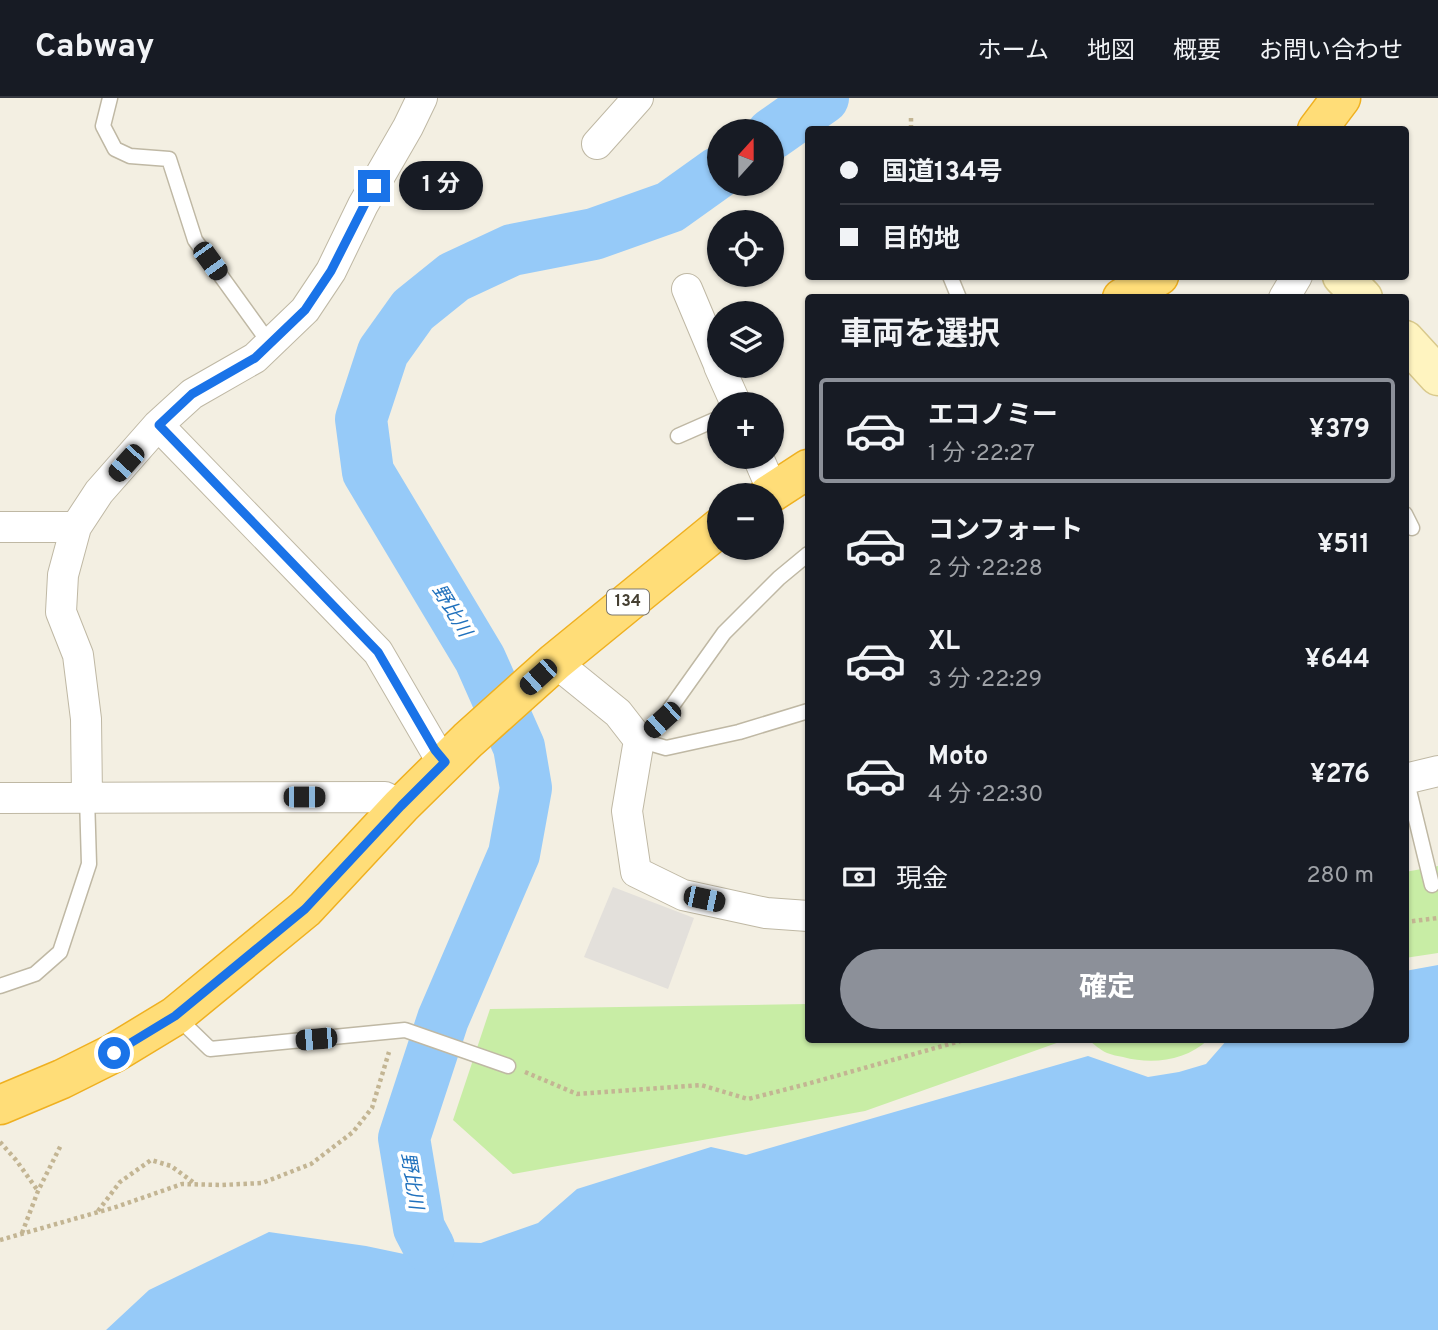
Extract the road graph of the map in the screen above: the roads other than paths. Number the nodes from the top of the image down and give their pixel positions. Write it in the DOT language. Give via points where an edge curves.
graph roads {
  1 [pos="110,98"];
  2 [pos="422,98"];
  3 [pos="638,98"];
  4 [pos="1341,98"];
  5 [pos="1320,126"];
  6 [pos="597,144"];
  7 [pos="1152,280"];
  8 [pos="1346,280"];
  9 [pos="687,289"];
  10 [pos="1129,294"];
  11 [pos="1359,294"];
  12 [pos="707,336"];
  13 [pos="270,344"];
  14 [pos="707,423"];
  15 [pos="159,425"];
  16 [pos="678,436"];
  17 [pos="805,471"];
  18 [pos="784,485"];
  19 [pos="0,527"];
  20 [pos="76,527"];
  21 [pos="707,538"];
  22 [pos="805,556"];
  23 [pos="546,669"];
  24 [pos="805,711"];
  25 [pos="639,740"];
  26 [pos="456,751"];
  27 [pos="1438,771"];
  28 [pos="1409,777"];
  29 [pos="1409,790"];
  30 [pos="87,797"];
  31 [pos="0,798"];
  32 [pos="401,806"];
  33 [pos="1432,885"];
  34 [pos="805,916"];
  35 [pos="0,986"];
  36 [pos="175,1016"];
  37 [pos="508,1066"];
  38 [pos="0,1105"];
  1 -- 13 [label="lane" via="103,126 114,149 130,156 169,159 195,240"];
  2 -- 13 [label="street" via="331,271 305,310"];
  3 -- 6 [label="street"];
  4 -- 5 [label="highway"];
  7 -- 10 [label="highway"];
  8 -- 11 [label="main road"];
  9 -- 12 [label="street"];
  13 -- 15 [label="street" via="255,358 192,394"];
  14 -- 16 [label="lane"];
  15 -- 20 [label="street" via="99,492"];
  15 -- 26 [label="street" via="378,652 435,750"];
  17 -- 18 [label="highway"];
  19 -- 20 [label="street"];
  20 -- 30 [label="street" via="63,575 61,611 78,655 86,719"];
  21 -- 23 [label="highway, 134"];
  22 -- 25 [label="lane" via="724,633 662,720"];
  23 -- 25 [label="street" via="618,713"];
  23 -- 26 [label="highway, 134"];
  24 -- 25 [label="lane" via="666,748"];
  25 -- 34 [label="street" via="627,811 636,872 682,895 766,913"];
  26 -- 32 [label="highway, 134"];
  27 -- 28 [label="street"];
  29 -- 33 [label="lane"];
  30 -- 31 [label="street"];
  30 -- 32 [label="street" via="385,797"];
  30 -- 35 [label="lane" via="89,864 60,952 35,975"];
  32 -- 36 [label="highway, 134" via="305,909"];
  36 -- 37 [label="lane" via="210,1049 400,1030"];
  36 -- 38 [label="highway, 134" via="114,1053"];
}
